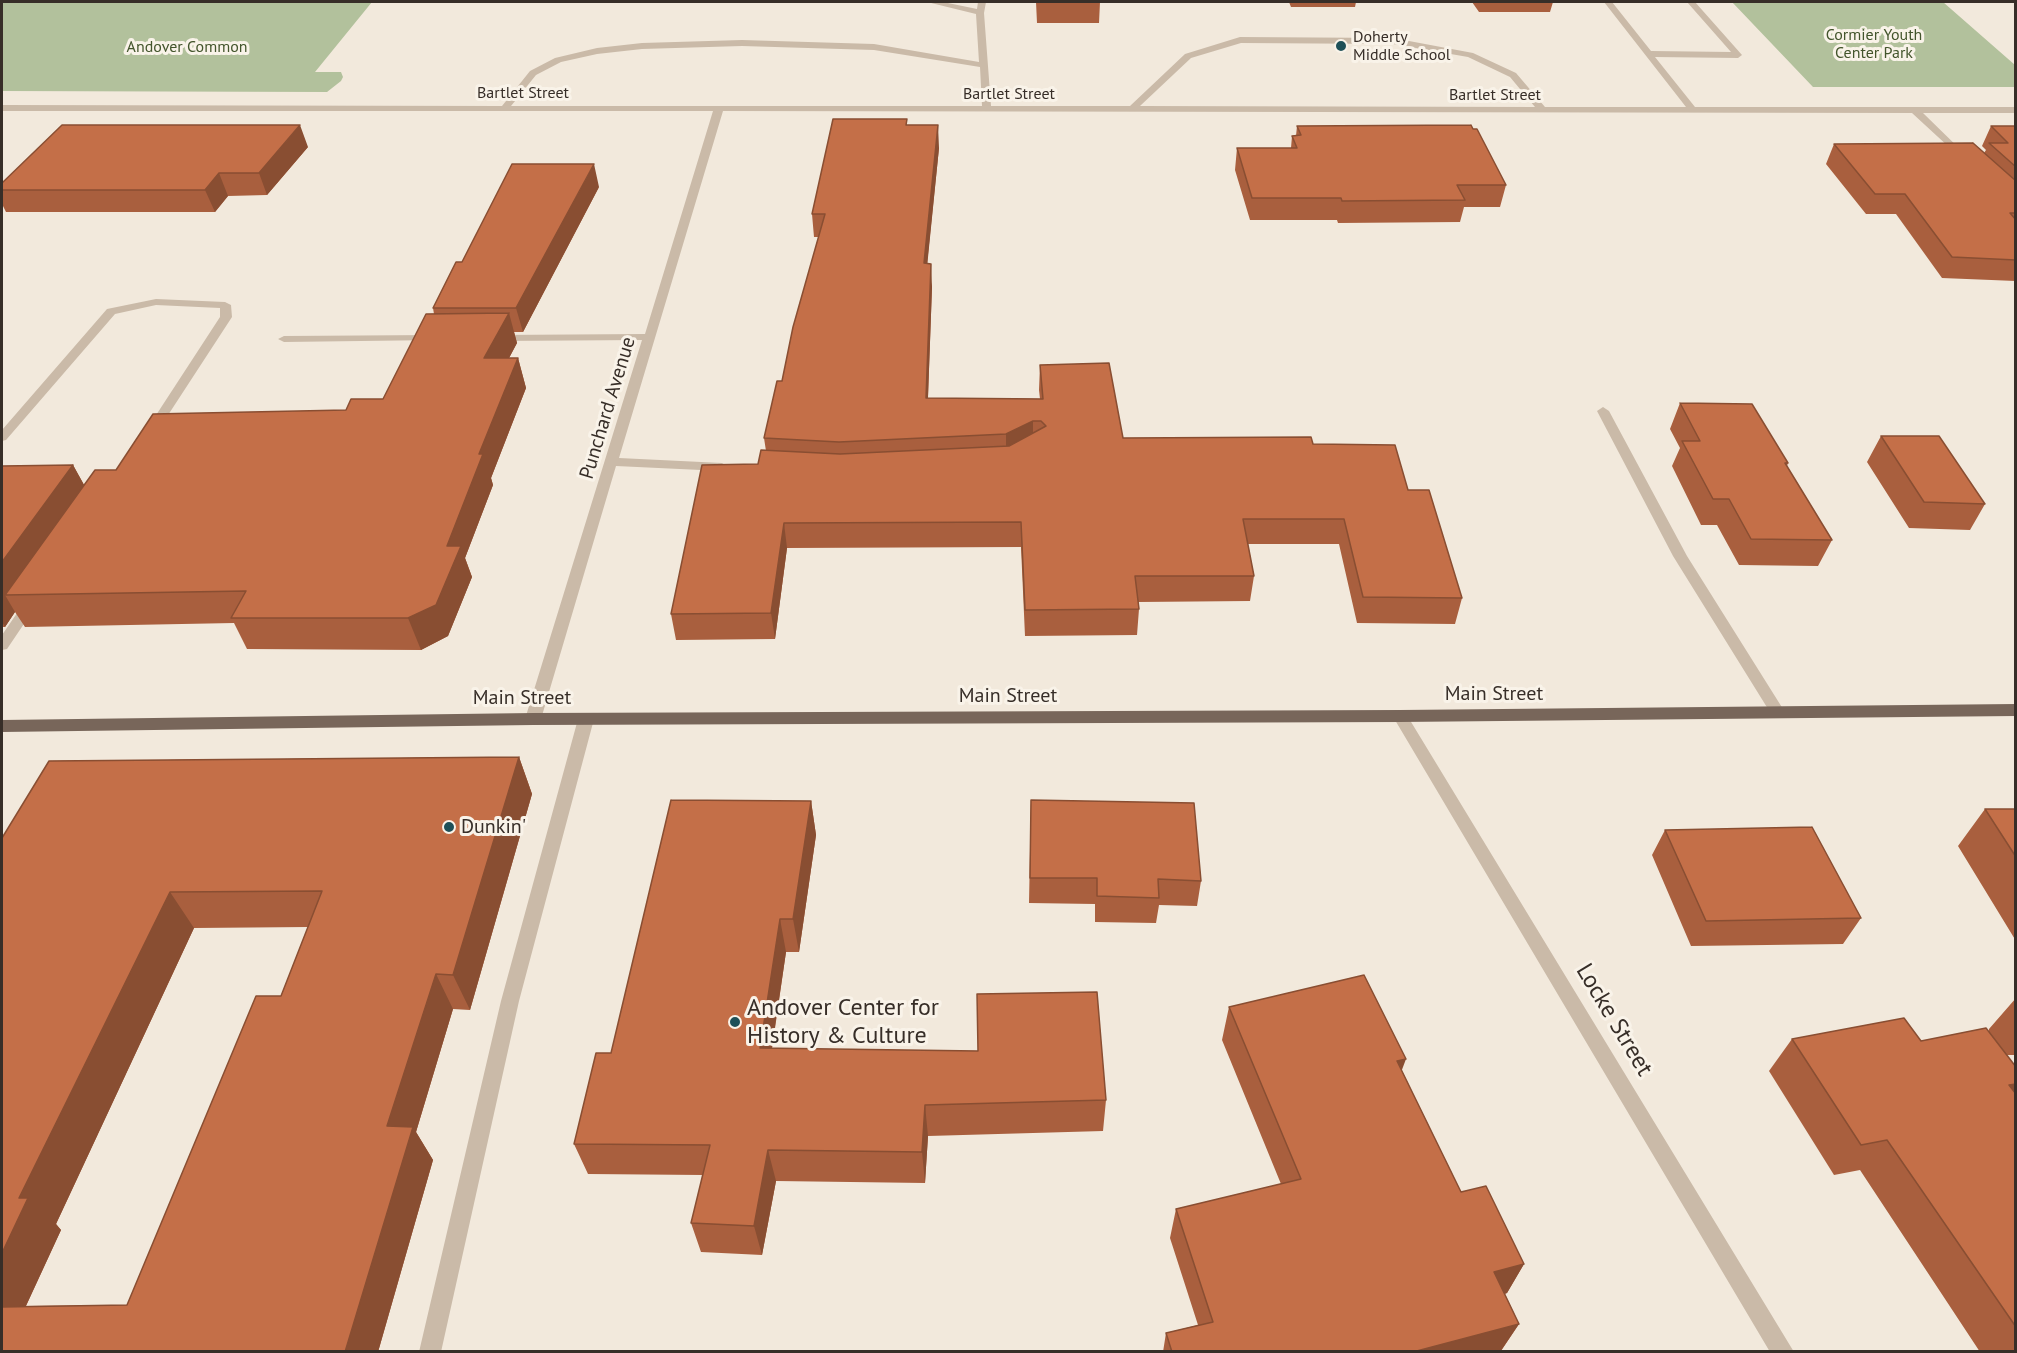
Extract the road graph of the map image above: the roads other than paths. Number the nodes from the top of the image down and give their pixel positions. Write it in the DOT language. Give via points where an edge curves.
graph roads {
  1 [pos="931,2"];
  2 [pos="982,2"];
  3 [pos="1608,2"];
  4 [pos="1690,2"];
  5 [pos="980,13"];
  6 [pos="1649,54"];
  7 [pos="984,64"];
  8 [pos="2,108"];
  9 [pos="505,108"];
  10 [pos="719,108"];
  11 [pos="987,109"];
  12 [pos="1131,110"];
  13 [pos="1543,110"];
  14 [pos="1693,110"];
  15 [pos="2016,110"];
  16 [pos="1915,111"];
  17 [pos="1970,164"];
  18 [pos="447,338"];
  19 [pos="482,338"];
  20 [pos="650,338"];
  21 [pos="284,339"];
  22 [pos="1603,411"];
  23 [pos="2,437"];
  24 [pos="148,437"];
  25 [pos="612,462"];
  26 [pos="740,468"];
  27 [pos="41,588"];
  28 [pos="2,645"];
  29 [pos="2016,710"];
  30 [pos="1778,713"];
  31 [pos="1400,716"];
  32 [pos="533,718"];
  33 [pos="586,719"];
  34 [pos="2,726"];
  35 [pos="430,1352"];
  36 [pos="1783,1352"];
  1 -- 5 [label="street"];
  2 -- 5 [label="street"];
  3 -- 6 [label="street"];
  4 -- 6 [label="street" via="1738,55"];
  5 -- 7 [label="street"];
  6 -- 14 [label="street"];
  7 -- 9 [label="street" via="874,47 742,43 642,46 580,54 544,66 522,83"];
  7 -- 11 [label="street"];
  8 -- 9 [label="street, Bartlet Street"];
  9 -- 10 [label="street, Bartlet Street"];
  10 -- 11 [label="street, Bartlet Street"];
  10 -- 20 [label="street, Punchard Avenue"];
  11 -- 12 [label="street, Bartlet Street"];
  12 -- 13 [label="street, Bartlet Street"];
  12 -- 13 [label="street" via="1188,56 1239,40 1263,40 1393,41 1470,55 1513,75"];
  13 -- 14 [label="street, Bartlet Street"];
  14 -- 16 [label="street, Bartlet Street"];
  15 -- 16 [label="street, Bartlet Street"];
  16 -- 17 [label="street"];
  18 -- 21 [label="street"];
  19 -- 20 [label="street"];
  20 -- 25 [label="street, Punchard Avenue"];
  22 -- 30 [label="street" via="1680,556"];
  23 -- 24 [label="street" via="111,311 156,302 225,306 226,317"];
  25 -- 26 [label="street"];
  25 -- 32 [label="street, Punchard Avenue"];
  27 -- 28 [label="street"];
  29 -- 30 [label="main road, Main Street"];
  30 -- 31 [label="main road, Main Street"];
  31 -- 33 [label="main road, Main Street"];
  31 -- 36 [label="street, Locke Street"];
  32 -- 33 [label="main road, Main Street"];
  32 -- 34 [label="main road, Main Street"];
  33 -- 35 [label="street" via="510,1001"];
}
